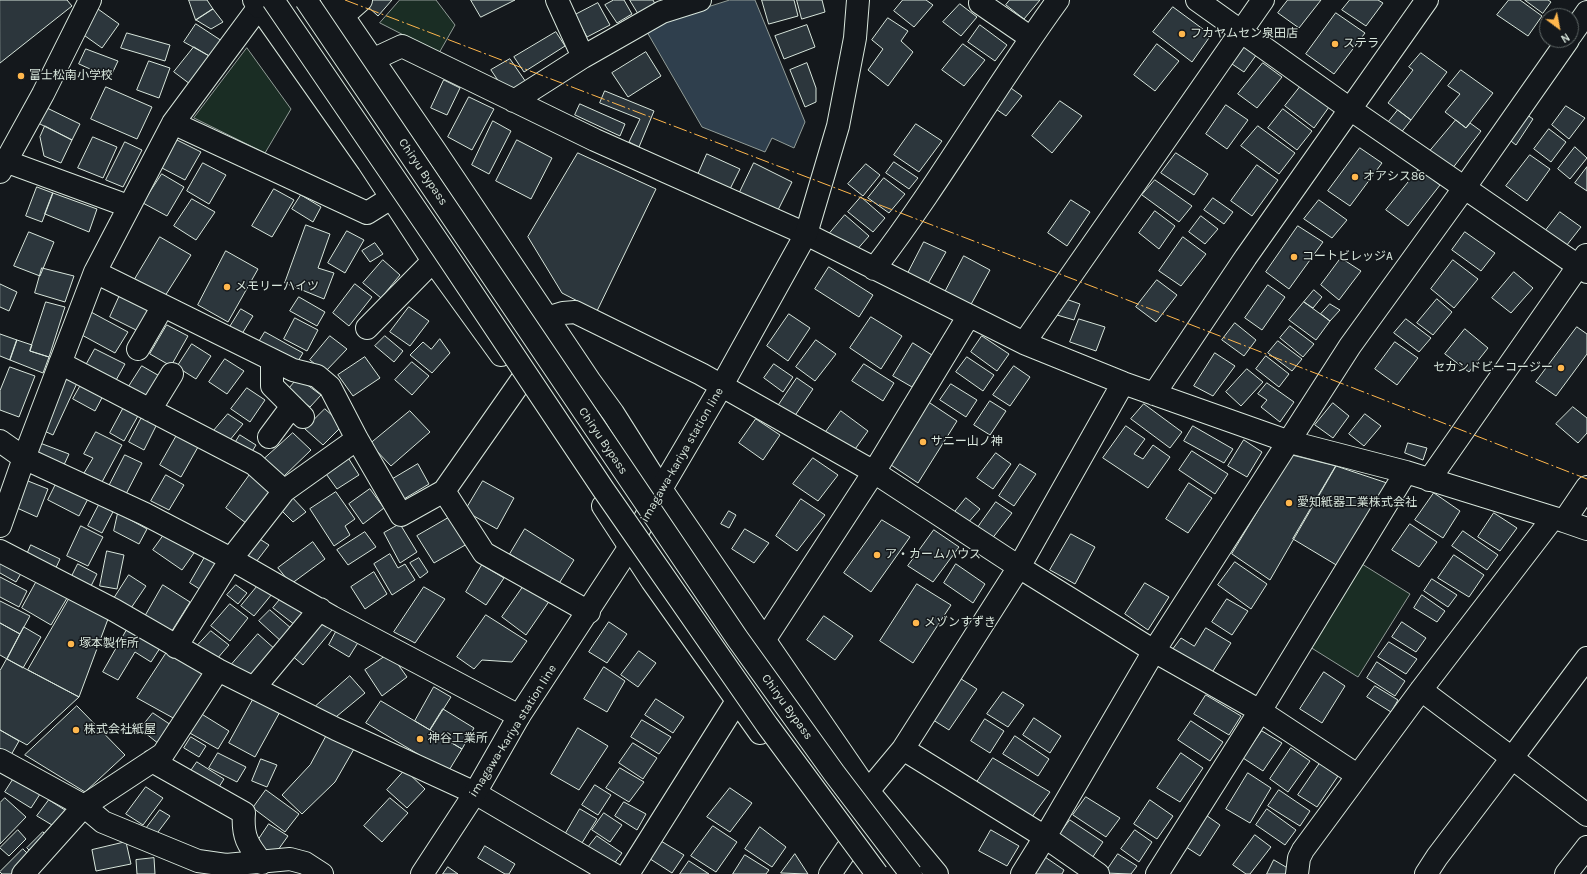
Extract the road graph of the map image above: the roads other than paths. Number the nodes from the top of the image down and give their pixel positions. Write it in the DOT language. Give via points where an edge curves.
graph roads {
  1 [pos="90,0"];
  2 [pos="306,0"];
  3 [pos="361,0"];
  4 [pos="557,0"];
  5 [pos="700,0"];
  6 [pos="858,0"];
  7 [pos="1058,0"];
  8 [pos="1197,0"];
  9 [pos="1263,0"];
  10 [pos="1427,0"];
  11 [pos="262,2"];
  12 [pos="980,3"];
  13 [pos="337,8"];
  14 [pos="1587,12"];
  15 [pos="1579,24"];
  16 [pos="1241,31"];
  17 [pos="1031,38"];
  18 [pos="1562,48"];
  19 [pos="583,57"];
  20 [pos="372,60"];
  21 [pos="514,101"];
  22 [pos="1350,109"];
  23 [pos="173,123"];
  24 [pos="3,167"];
  25 [pos="1465,187"];
  26 [pos="386,190"];
  27 [pos="128,206"];
  28 [pos="806,234"];
  29 [pos="433,261"];
  30 [pos="1584,264"];
  31 [pos="874,269"];
  32 [pos="95,272"];
  33 [pos="163,306"];
  34 [pos="968,316"];
  35 [pos="546,318"];
  36 [pos="367,328"];
  37 [pos="1024,343"];
  38 [pos="138,349"];
  39 [pos="272,360"];
  40 [pos="60,363"];
  41 [pos="172,374"];
  42 [pos="521,381"];
  43 [pos="1123,383"];
  44 [pos="721,387"];
  45 [pos="1154,394"];
  46 [pos="150,410"];
  47 [pos="269,437"];
  48 [pos="357,439"];
  49 [pos="0,441"];
  50 [pos="1290,442"];
  51 [pos="24,458"];
  52 [pos="874,472"];
  53 [pos="1406,472"];
  54 [pos="1429,480"];
  55 [pos="1587,487"];
  56 [pos="661,489"];
  57 [pos="444,490"];
  58 [pos="284,491"];
  59 [pos="1559,520"];
  60 [pos="0,526"];
  61 [pos="1587,529"];
  62 [pos="629,548"];
  63 [pos="0,551"];
  64 [pos="231,560"];
  65 [pos="1019,567"];
  66 [pos="320,610"];
  67 [pos="589,612"];
  68 [pos="765,639"];
  69 [pos="176,647"];
  70 [pos="1154,651"];
  71 [pos="1587,658"];
  72 [pos="218,670"];
  73 [pos="254,688"];
  74 [pos="1421,690"];
  75 [pos="737,701"];
  76 [pos="1260,711"];
  77 [pos="519,716"];
  78 [pos="903,749"];
  79 [pos="1512,758"];
  80 [pos="0,760"];
  81 [pos="152,761"];
  82 [pos="1357,775"];
  83 [pos="868,791"];
  84 [pos="475,793"];
  85 [pos="84,806"];
  86 [pos="1587,815"];
  87 [pos="1045,837"];
  88 [pos="1587,847"];
  89 [pos="847,849"];
  90 [pos="262,863"];
  91 [pos="23,874"];
  92 [pos="322,874"];
  93 [pos="422,874"];
  94 [pos="613,874"];
  95 [pos="628,874"];
  96 [pos="830,874"];
  97 [pos="867,874"];
  98 [pos="877,874"];
  99 [pos="911,874"];
  100 [pos="937,874"];
  101 [pos="1022,874"];
  102 [pos="1098,874"];
  103 [pos="1157,874"];
  104 [pos="1297,874"];
  105 [pos="1426,874"];
  106 [pos="1566,874"];
  1 -- 24 [label="main road"];
  2 -- 99 [label="main road, Chiryu Bypass, bridge" via="737,638 834,773"];
  3 -- 13 [label="main road"];
  4 -- 19 [label="main road"];
  5 -- 19 [label="main road" via="662,12"];
  6 -- 28 [label="main road, imagawa-kariya station line" via="855,38 838,126"];
  7 -- 17 [label="main road"];
  8 -- 16 [label="main road"];
  9 -- 16 [label="main road"];
  10 -- 22 [label="main road"];
  11 -- 23 [label="main road"];
  11 -- 26 [label="main road" via="283,39"];
  11 -- 98 [label="main road, bridge" via="446,254 603,489 767,725"];
  12 -- 17 [label="main road"];
  13 -- 20 [label="main road"];
  14 -- 15 [label="main road"];
  16 -- 22 [label="main road"];
  16 -- 37 [label="main road"];
  17 -- 31 [label="main road" via="905,228"];
  18 -- 25 [label="main road"];
  19 -- 21 [label="main road"];
  20 -- 21 [label="main road" via="402,46"];
  20 -- 35 [label="main road"];
  21 -- 28 [label="main road"];
  22 -- 25 [label="main road"];
  22 -- 45 [label="main road"];
  23 -- 26 [label="main road" via="367,213"];
  23 -- 27 [label="main road"];
  24 -- 27 [label="main road"];
  25 -- 30 [label="main road"];
  25 -- 50 [label="main road" via="1350,346"];
  26 -- 29 [label="main road"];
  27 -- 32 [label="main road"];
  28 -- 31 [label="main road"];
  28 -- 44 [label="main road, imagawa-kariya station line"];
  29 -- 36 [label="main road"];
  29 -- 42 [label="main road"];
  30 -- 54 [label="main road"];
  31 -- 34 [label="main road"];
  32 -- 33 [label="main road"];
  32 -- 40 [label="main road"];
  33 -- 38 [label="main road"];
  33 -- 39 [label="main road"];
  34 -- 37 [label="main road"];
  34 -- 52 [label="main road"];
  35 -- 44 [label="main road" via="576,312 701,374"];
  35 -- 56 [label="main road" via="613,413"];
  37 -- 43 [label="main road"];
  39 -- 47 [label="main road" via="272,386 298,412"];
  39 -- 48 [label="main road" via="293,370 317,376 330,387"];
  40 -- 46 [label="main road"];
  40 -- 51 [label="main road"];
  41 -- 46 [label="main road"];
  42 -- 57 [label="main road"];
  42 -- 62 [label="main road"];
  43 -- 45 [label="main road"];
  43 -- 65 [label="main road"];
  44 -- 52 [label="main road"];
  44 -- 56 [label="main road, imagawa-kariya station line"];
  45 -- 50 [label="main road"];
  46 -- 58 [label="main road" via="254,464"];
  48 -- 57 [label="main road" via="401,515"];
  48 -- 58 [label="main road"];
  49 -- 51 [label="main road"];
  50 -- 53 [label="main road"];
  50 -- 70 [label="main road"];
  51 -- 60 [label="main road"];
  51 -- 64 [label="main road" via="145,514"];
  52 -- 65 [label="main road"];
  52 -- 68 [label="main road"];
  53 -- 54 [label="main road"];
  53 -- 76 [label="main road"];
  54 -- 59 [label="main road"];
  55 -- 59 [label="main road"];
  56 -- 62 [label="main road, imagawa-kariya station line"];
  56 -- 68 [label="main road"];
  57 -- 67 [label="main road" via="484,553"];
  58 -- 64 [label="main road"];
  59 -- 61 [label="main road"];
  59 -- 74 [label="main road"];
  62 -- 67 [label="main road, imagawa-kariya station line"];
  62 -- 75 [label="main road"];
  63 -- 69 [label="main road" via="114,610"];
  64 -- 66 [label="main road"];
  64 -- 69 [label="main road"];
  65 -- 70 [label="main road"];
  65 -- 78 [label="main road"];
  66 -- 73 [label="main road"];
  66 -- 77 [label="main road"];
  67 -- 77 [label="main road, imagawa-kariya station line"];
  68 -- 83 [label="main road"];
  69 -- 72 [label="main road"];
  70 -- 76 [label="main road"];
  70 -- 87 [label="main road"];
  71 -- 79 [label="main road"];
  72 -- 73 [label="main road"];
  72 -- 81 [label="main road" via="163,754"];
  73 -- 84 [label="main road"];
  74 -- 79 [label="main road"];
  74 -- 82 [label="main road"];
  75 -- 89 [label="main road"];
  75 -- 95 [label="main road"];
  76 -- 82 [label="main road"];
  76 -- 103 [label="main road"];
  77 -- 84 [label="main road, imagawa-kariya station line"];
  78 -- 83 [label="main road"];
  78 -- 87 [label="main road"];
  79 -- 86 [label="main road"];
  79 -- 105 [label="main road"];
  80 -- 85 [label="main road"];
  81 -- 85 [label="main road"];
  81 -- 90 [label="main road" via="244,814 243,830 250,848"];
  82 -- 104 [label="main road" via="1303,850"];
  83 -- 100 [label="main road"];
  84 -- 93 [label="main road, imagawa-kariya station line"];
  84 -- 94 [label="main road"];
  85 -- 90 [label="main road" via="103,822 198,861 226,864"];
  85 -- 91 [label="main road"];
  87 -- 101 [label="main road"];
  87 -- 102 [label="main road"];
  88 -- 106 [label="main road"];
  89 -- 96 [label="main road"];
  89 -- 97 [label="main road"];
  90 -- 92 [label="main road" via="290,859 305,863"];
}
